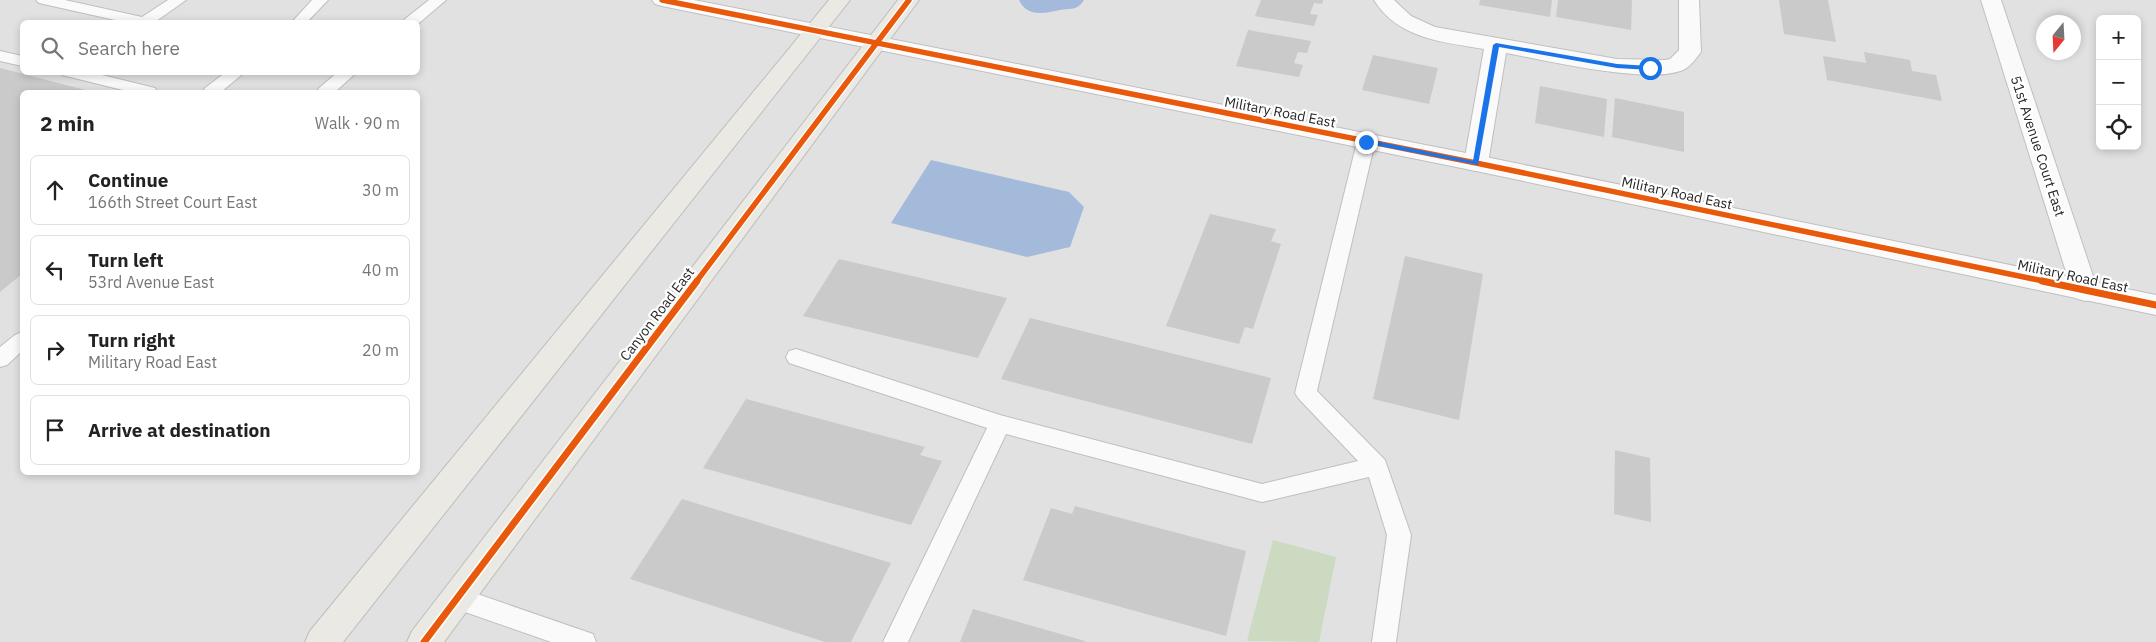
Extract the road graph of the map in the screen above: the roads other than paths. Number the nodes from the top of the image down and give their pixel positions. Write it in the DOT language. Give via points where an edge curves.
graph roads {
  1 [pos="44,0"];
  2 [pos="178,0"];
  3 [pos="320,0"];
  4 [pos="438,0"];
  5 [pos="662,0"];
  6 [pos="840,0"];
  7 [pos="909,0"];
  8 [pos="1689,0"];
  9 [pos="1991,0"];
  10 [pos="1389,7"];
  11 [pos="135,20"];
  12 [pos="147,20"];
  13 [pos="301,20"];
  14 [pos="413,20"];
  15 [pos="815,31"];
  16 [pos="876,44"];
  17 [pos="1496,45"];
  18 [pos="0,56"];
  19 [pos="20,61"];
  20 [pos="80,75"];
  21 [pos="233,75"];
  22 [pos="345,75"];
  23 [pos="140,90"];
  24 [pos="214,90"];
  25 [pos="327,90"];
  26 [pos="1366,142"];
  27 [pos="1476,164"];
  28 [pos="2085,291"];
  29 [pos="2156,305"];
  30 [pos="20,342"];
  31 [pos="796,357"];
  32 [pos="0,358"];
  33 [pos="1000,424"];
  34 [pos="1377,466"];
  35 [pos="457,598"];
  36 [pos="322,642"];
  37 [pos="424,642"];
  38 [pos="584,642"];
  39 [pos="895,642"];
  40 [pos="1384,642"];
  1 -- 11 [label="lane"];
  2 -- 12 [label="lane"];
  3 -- 13 [label="lane"];
  4 -- 14 [label="lane"];
  5 -- 15 [label="street, Military Road East"];
  6 -- 15 [label="main road"];
  7 -- 16 [label="main road, Canyon Road East"];
  8 -- 17 [label="street" via="1690,52 1678,64 1665,67 1617,66"];
  9 -- 28 [label="street, 51st Avenue Court East"];
  10 -- 17 [label="street" via="1417,28 1430,33"];
  15 -- 16 [label="street, Military Road East"];
  15 -- 36 [label="main road"];
  16 -- 26 [label="street, Military Road East"];
  16 -- 35 [label="main road, Canyon Road East"];
  17 -- 27 [label="street"];
  18 -- 19 [label="lane"];
  20 -- 23 [label="lane"];
  21 -- 24 [label="lane"];
  22 -- 25 [label="lane"];
  26 -- 27 [label="street, Military Road East"];
  26 -- 34 [label="lane" via="1306,393"];
  27 -- 28 [label="street, Military Road East"];
  28 -- 29 [label="street, Military Road East"];
  30 -- 32 [label="lane"];
  31 -- 33 [label="lane"];
  33 -- 34 [label="lane" via="1262,493"];
  33 -- 39 [label="lane"];
  34 -- 40 [label="lane" via="1399,535"];
  35 -- 37 [label="main road, Canyon Road East"];
  35 -- 38 [label="lane"];
}
